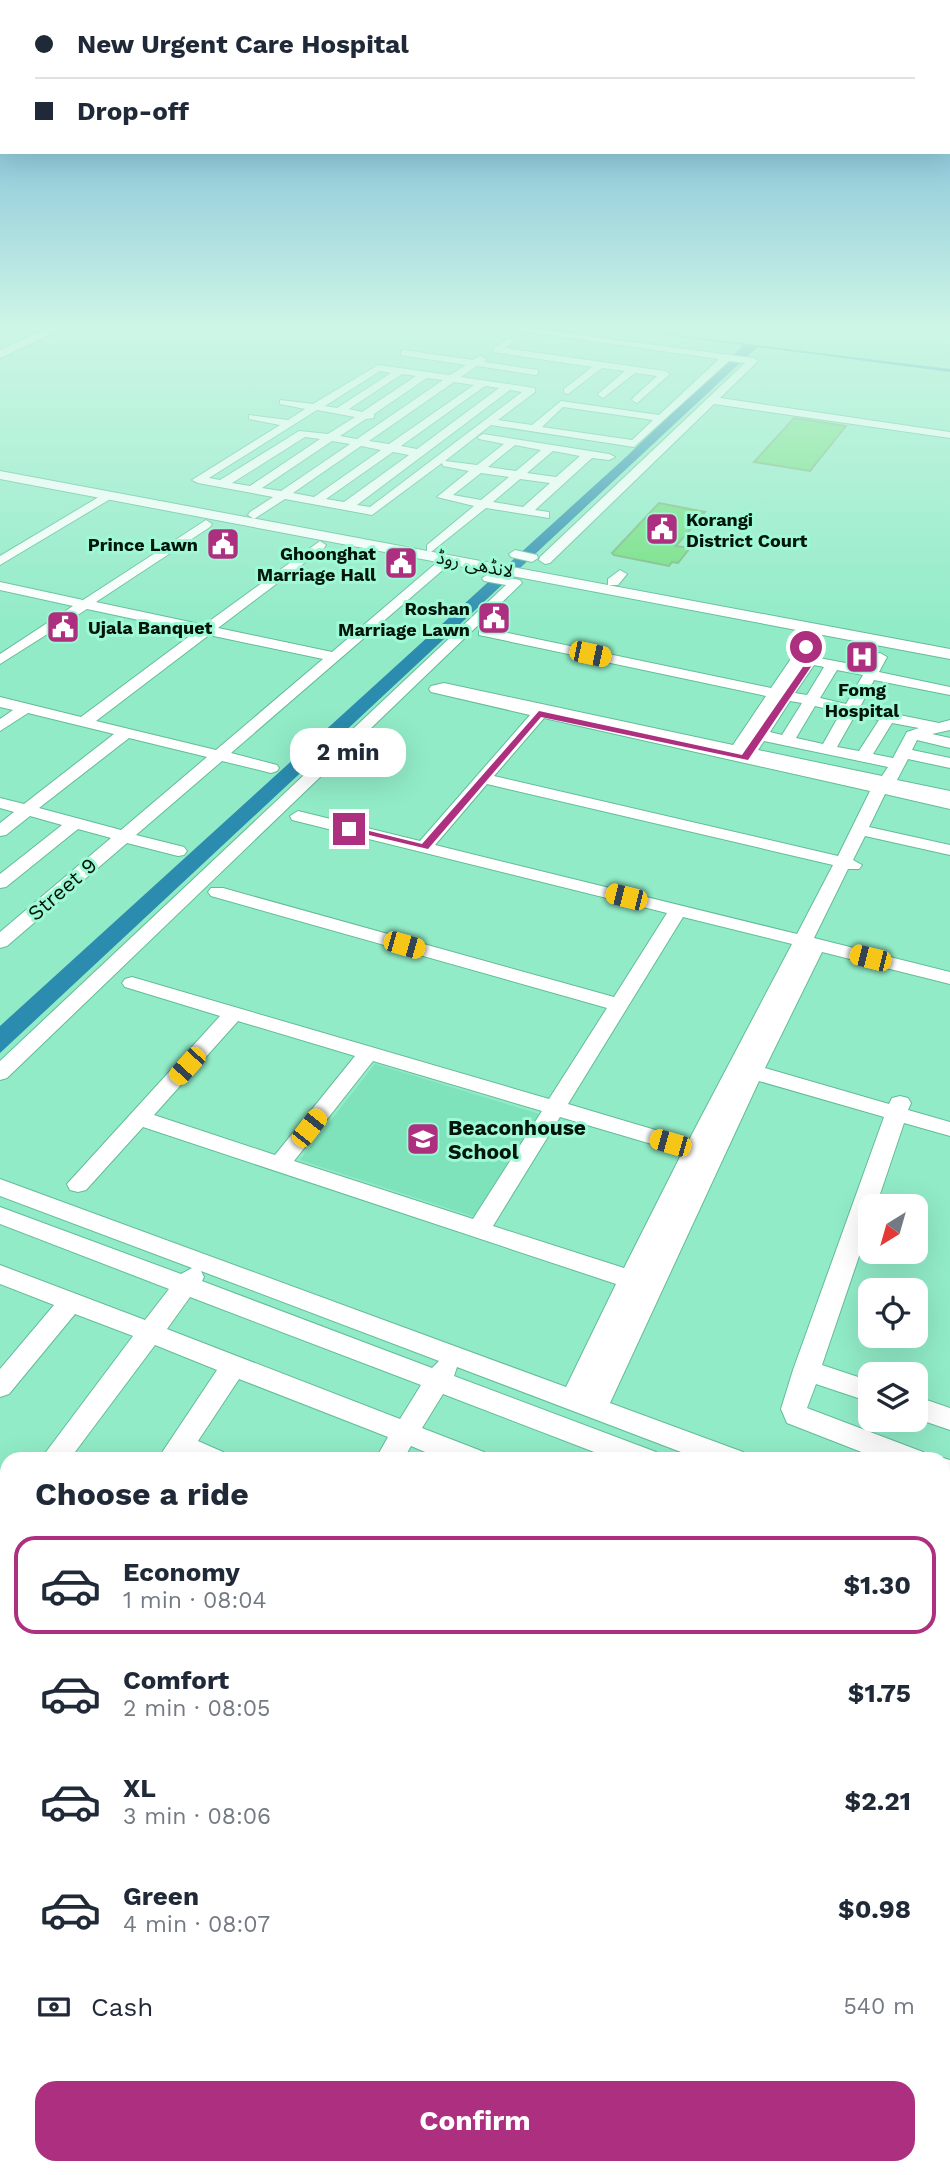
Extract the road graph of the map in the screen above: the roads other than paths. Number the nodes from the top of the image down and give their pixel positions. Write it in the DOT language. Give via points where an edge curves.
graph roads {
  1 [pos="424,425"];
  2 [pos="285,426"];
  3 [pos="347,426"];
  4 [pos="384,426"];
  5 [pos="428,426"];
  6 [pos="457,426"];
  7 [pos="487,426"];
  8 [pos="512,426"];
  9 [pos="538,426"];
  10 [pos="631,426"];
  11 [pos="634,426"];
  12 [pos="654,426"];
  13 [pos="682,426"];
  14 [pos="885,426"];
  15 [pos="452,429"];
  16 [pos="534,429"];
  17 [pos="649,430"];
  18 [pos="479,435"];
  19 [pos="950,435"];
  20 [pos="329,438"];
  21 [pos="608,440"];
  22 [pos="359,442"];
  23 [pos="513,442"];
  24 [pos="635,444"];
  25 [pos="657,447"];
  26 [pos="392,448"];
  27 [pos="550,448"];
  28 [pos="243,452"];
  29 [pos="420,453"];
  30 [pos="589,454"];
  31 [pos="266,456"];
  32 [pos="609,457"];
  33 [pos="294,461"];
  34 [pos="447,464"];
  35 [pos="0,467"];
  36 [pos="324,467"];
  37 [pos="478,469"];
  38 [pos="357,472"];
  39 [pos="0,475"];
  40 [pos="518,475"];
  41 [pos="385,477"];
  42 [pos="558,481"];
  43 [pos="412,482"];
  44 [pos="222,484"];
  45 [pos="251,489"];
  46 [pos="111,495"];
  47 [pos="282,495"];
  48 [pos="316,501"];
  49 [pos="482,505"];
  50 [pos="346,506"];
  51 [pos="525,512"];
  52 [pos="254,515"];
  53 [pos="545,515"];
  54 [pos="205,524"];
  55 [pos="320,545"];
  56 [pos="431,548"];
  57 [pos="0,561"];
  58 [pos="439,568"];
  59 [pos="515,568"];
  60 [pos="0,586"];
  61 [pos="83,603"];
  62 [pos="207,630"];
  63 [pos="484,632"];
  64 [pos="950,645"];
  65 [pos="950,653"];
  66 [pos="334,657"];
  67 [pos="880,657"];
  68 [pos="0,660"];
  69 [pos="833,664"];
  70 [pos="871,673"];
  71 [pos="950,691"];
  72 [pos="782,694"];
  73 [pos="813,700"];
  74 [pos="0,702"];
  75 [pos="26,708"];
  76 [pos="852,708"];
  77 [pos="541,711"];
  78 [pos="889,716"];
  79 [pos="84,722"];
  80 [pos="946,724"];
  81 [pos="0,726"];
  82 [pos="126,733"];
  83 [pos="761,735"];
  84 [pos="912,735"];
  85 [pos="787,740"];
  86 [pos="950,743"];
  87 [pos="828,749"];
  88 [pos="741,754"];
  89 [pos="219,755"];
  90 [pos="863,757"];
  91 [pos="950,763"];
  92 [pos="271,768"];
  93 [pos="891,777"];
  94 [pos="484,778"];
  95 [pos="950,784"];
  96 [pos="950,796"];
  97 [pos="0,803"];
  98 [pos="950,804"];
  99 [pos="27,810"];
  100 [pos="298,816"];
  101 [pos="75,823"];
  102 [pos="0,831"];
  103 [pos="871,832"];
  104 [pos="124,836"];
  105 [pos="424,847"];
  106 [pos="950,850"];
  107 [pos="178,851"];
  108 [pos="848,864"];
  109 [pos="0,883"];
  110 [pos="217,892"];
  111 [pos="678,910"];
  112 [pos="9,924"];
  113 [pos="0,942"];
  114 [pos="810,943"];
  115 [pos="950,978"];
  116 [pos="132,983"];
  117 [pos="619,1005"];
  118 [pos="234,1013"];
  119 [pos="368,1053"];
  120 [pos="747,1065"];
  121 [pos="0,1073"];
  122 [pos="555,1108"];
  123 [pos="898,1109"];
  124 [pos="139,1118"];
  125 [pos="950,1118"];
  126 [pos="950,1129"];
  127 [pos="703,1152"];
  128 [pos="279,1166"];
  129 [pos="78,1184"];
  130 [pos="0,1187"];
  131 [pos="0,1215"];
  132 [pos="478,1231"];
  133 [pos="204,1263"];
  134 [pos="0,1274"];
  135 [pos="628,1279"];
  136 [pos="184,1286"];
  137 [pos="650,1286"];
  138 [pos="71,1302"];
  139 [pos="149,1332"];
  140 [pos="454,1355"];
  141 [pos="234,1366"];
  142 [pos="806,1370"];
  143 [pos="437,1381"];
  144 [pos="0,1387"];
  145 [pos="858,1388"];
  146 [pos="584,1404"];
  147 [pos="928,1411"];
  148 [pos="950,1419"];
  149 [pos="404,1433"];
  150 [pos="59,1452"];
  151 [pos="175,1452"];
  152 [pos="393,1452"];
  153 [pos="454,1452"];
  154 [pos="626,1452"];
  155 [pos="713,1452"];
  156 [pos="893,1452"];
  1 -- 26 [label="street"];
  2 -- 28 [label="street"];
  3 -- 20 [label="street"];
  4 -- 22 [label="street"];
  5 -- 15 [label="street"];
  6 -- 15 [label="street"];
  7 -- 18 [label="street"];
  8 -- 16 [label="street"];
  9 -- 16 [label="street"];
  10 -- 21 [label="street"];
  11 -- 17 [label="street"];
  12 -- 17 [label="street"];
  13 -- 25 [label="street"];
  14 -- 19 [label="street"];
  15 -- 18 [label="street"];
  15 -- 29 [label="street"];
  16 -- 21 [label="street"];
  17 -- 24 [label="street"];
  18 -- 23 [label="street"];
  18 -- 43 [label="street"];
  20 -- 22 [label="street"];
  20 -- 31 [label="street" via="303,433"];
  20 -- 33 [label="street"];
  21 -- 24 [label="street"];
  22 -- 26 [label="street"];
  22 -- 36 [label="street"];
  23 -- 27 [label="street"];
  23 -- 37 [label="street"];
  24 -- 25 [label="street"];
  25 -- 59 [label="street"];
  26 -- 29 [label="street"];
  26 -- 38 [label="street"];
  27 -- 30 [label="street"];
  27 -- 40 [label="street"];
  28 -- 31 [label="street"];
  28 -- 44 [label="street" via="198,480"];
  29 -- 41 [label="street"];
  30 -- 32 [label="street"];
  30 -- 42 [label="street"];
  31 -- 33 [label="street"];
  31 -- 44 [label="street"];
  33 -- 36 [label="street"];
  33 -- 45 [label="street"];
  34 -- 37 [label="street"];
  35 -- 52 [label="main road, لانڈھی روڈ"];
  36 -- 38 [label="street"];
  36 -- 47 [label="street"];
  37 -- 40 [label="street"];
  37 -- 49 [label="street" via="443,498"];
  38 -- 41 [label="street"];
  38 -- 48 [label="street"];
  39 -- 46 [label="main road, لانڈھی روڈ"];
  40 -- 42 [label="street"];
  40 -- 49 [label="street"];
  41 -- 43 [label="street"];
  41 -- 50 [label="street"];
  42 -- 51 [label="street"];
  43 -- 50 [label="street" via="372,511"];
  44 -- 45 [label="street"];
  45 -- 47 [label="street"];
  46 -- 57 [label="street"];
  46 -- 59 [label="main road, لانڈھی روڈ"];
  47 -- 48 [label="street"];
  47 -- 52 [label="street"];
  48 -- 50 [label="street"];
  49 -- 51 [label="street"];
  49 -- 56 [label="street"];
  51 -- 53 [label="street"];
  52 -- 56 [label="main road, لانڈھی روڈ"];
  54 -- 61 [label="street"];
  55 -- 62 [label="street"];
  56 -- 59 [label="main road, لانڈھی روڈ"];
  58 -- 66 [label="street, Street 9"];
  59 -- 64 [label="main road, لانڈھی روڈ" via="617,578"];
  59 -- 65 [label="main road, لانڈھی روڈ"];
  59 -- 121 [label="street"];
  60 -- 61 [label="street"];
  61 -- 62 [label="street"];
  61 -- 68 [label="street"];
  62 -- 66 [label="street"];
  62 -- 79 [label="street"];
  63 -- 72 [label="street"];
  66 -- 89 [label="street, Street 9"];
  67 -- 70 [label="street"];
  69 -- 70 [label="street"];
  69 -- 72 [label="street" via="811,660 819,649 807,646"];
  69 -- 73 [label="street"];
  70 -- 71 [label="street"];
  70 -- 76 [label="street"];
  72 -- 73 [label="street"];
  72 -- 83 [label="street"];
  72 -- 88 [label="street"];
  73 -- 76 [label="street"];
  73 -- 85 [label="street"];
  74 -- 75 [label="street"];
  75 -- 79 [label="street"];
  75 -- 81 [label="street"];
  76 -- 78 [label="street"];
  76 -- 87 [label="street"];
  77 -- 77 [label="street" via="436,689 444,687"];
  77 -- 88 [label="street"];
  77 -- 94 [label="street"];
  78 -- 80 [label="street"];
  78 -- 90 [label="street"];
  79 -- 82 [label="street"];
  80 -- 84 [label="street"];
  82 -- 89 [label="street"];
  82 -- 99 [label="street"];
  83 -- 85 [label="street"];
  83 -- 88 [label="street"];
  84 -- 86 [label="street"];
  84 -- 93 [label="street"];
  85 -- 87 [label="street"];
  87 -- 90 [label="street"];
  88 -- 93 [label="street"];
  89 -- 92 [label="street"];
  89 -- 104 [label="street, Street 9"];
  90 -- 93 [label="street"];
  91 -- 93 [label="street"];
  93 -- 95 [label="street"];
  93 -- 96 [label="street"];
  93 -- 98 [label="street"];
  93 -- 103 [label="street"];
  93 -- 108 [label="street"];
  94 -- 105 [label="street"];
  94 -- 108 [label="street"];
  97 -- 99 [label="street"];
  99 -- 101 [label="street"];
  99 -- 102 [label="street"];
  100 -- 105 [label="street"];
  101 -- 104 [label="street"];
  101 -- 109 [label="street"];
  103 -- 106 [label="street"];
  103 -- 108 [label="street"];
  104 -- 107 [label="street"];
  104 -- 112 [label="street, Street 9"];
  105 -- 111 [label="street"];
  108 -- 114 [label="street"];
  110 -- 117 [label="street"];
  111 -- 114 [label="street"];
  111 -- 117 [label="street"];
  112 -- 113 [label="street, Street 9"];
  114 -- 115 [label="street"];
  114 -- 120 [label="street"];
  116 -- 118 [label="street"];
  117 -- 122 [label="street"];
  118 -- 119 [label="street"];
  118 -- 124 [label="street"];
  119 -- 122 [label="street"];
  119 -- 128 [label="street"];
  120 -- 123 [label="street"];
  120 -- 127 [label="street"];
  122 -- 127 [label="street"];
  122 -- 132 [label="street"];
  123 -- 125 [label="street"];
  123 -- 126 [label="street"];
  123 -- 142 [label="street"];
  124 -- 128 [label="street"];
  124 -- 129 [label="street"];
  127 -- 135 [label="street"];
  127 -- 137 [label="street"];
  128 -- 132 [label="street"];
  130 -- 133 [label="street"];
  131 -- 136 [label="street"];
  132 -- 135 [label="street"];
  133 -- 136 [label="street"];
  133 -- 140 [label="street"];
  134 -- 138 [label="street"];
  135 -- 137 [label="street"];
  135 -- 146 [label="street"];
  136 -- 139 [label="street"];
  136 -- 143 [label="street"];
  137 -- 146 [label="street"];
  138 -- 139 [label="street"];
  138 -- 144 [label="street"];
  139 -- 141 [label="street"];
  139 -- 150 [label="street"];
  140 -- 143 [label="street"];
  140 -- 146 [label="street"];
  141 -- 149 [label="street"];
  141 -- 151 [label="street"];
  142 -- 145 [label="street"];
  142 -- 156 [label="street" via="793,1409 796,1415"];
  143 -- 149 [label="street"];
  143 -- 154 [label="street"];
  146 -- 155 [label="street"];
  147 -- 148 [label="street"];
  149 -- 152 [label="street"];
  149 -- 153 [label="street"];
}
